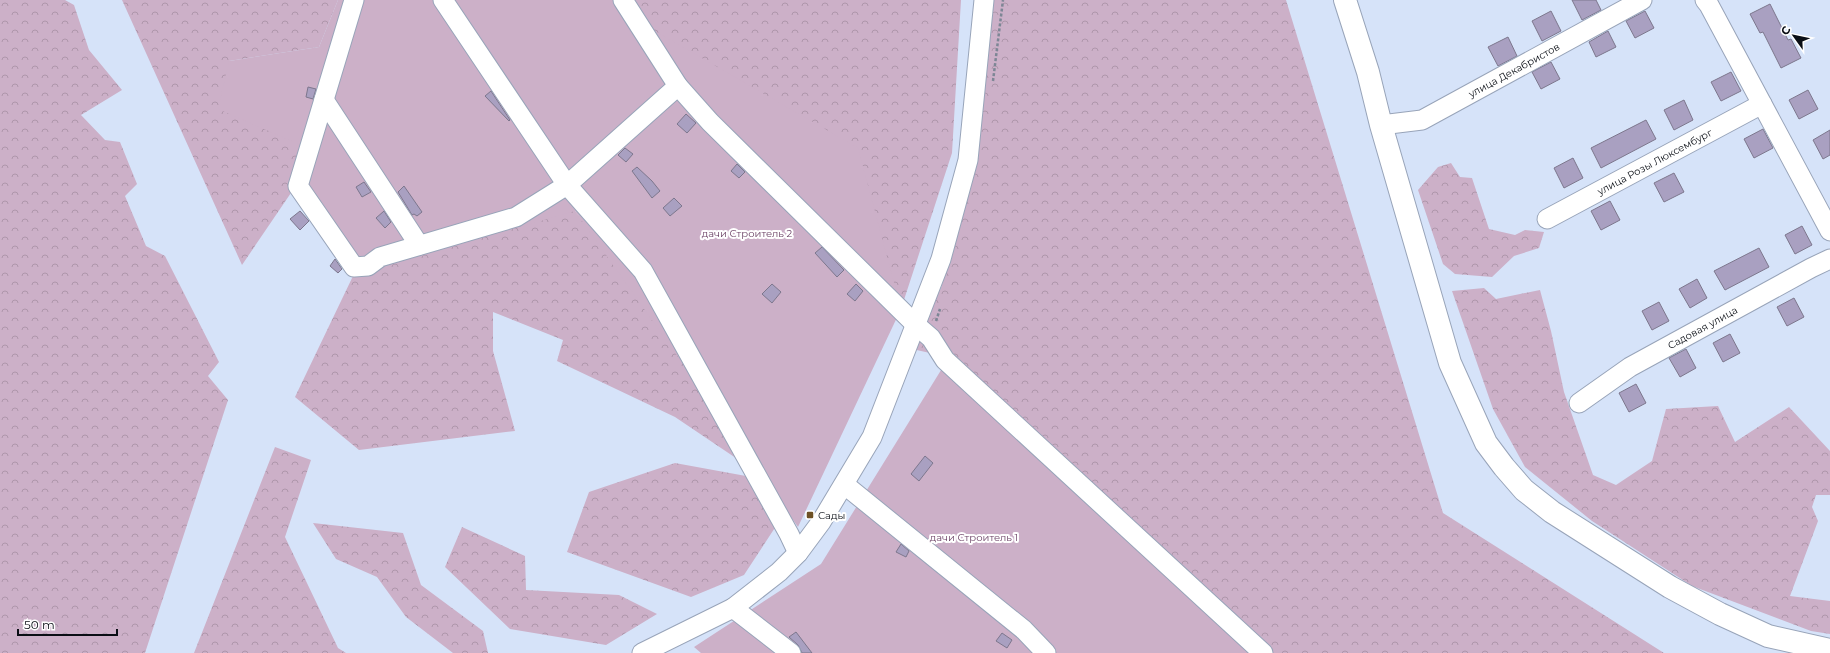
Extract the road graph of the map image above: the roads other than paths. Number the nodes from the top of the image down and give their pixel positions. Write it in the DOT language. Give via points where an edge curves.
graph roads {
  1 [pos="354,0"];
  2 [pos="443,0"];
  3 [pos="623,0"];
  4 [pos="984,0"];
  5 [pos="1345,0"];
  6 [pos="1642,0"];
  7 [pos="1705,0"];
  8 [pos="678,86"];
  9 [pos="324,100"];
  10 [pos="1762,104"];
  11 [pos="1381,125"];
  12 [pos="568,185"];
  13 [pos="1546,219"];
  14 [pos="1830,232"];
  15 [pos="419,245"];
  16 [pos="1830,259"];
  17 [pos="916,325"];
  18 [pos="1579,403"];
  19 [pos="844,485"];
  20 [pos="798,553"];
  21 [pos="733,608"];
  22 [pos="1830,650"];
  23 [pos="642,653"];
  24 [pos="791,653"];
  25 [pos="1046,653"];
  26 [pos="1263,653"];
  1 -- 9 [label="street"];
  2 -- 12 [label="street"];
  3 -- 8 [label="street"];
  4 -- 17 [label="street" via="968,160 941,259"];
  5 -- 11 [label="highway" via="1368,72"];
  6 -- 11 [label="street, улица Декабристов" via="1422,120"];
  7 -- 10 [label="street"];
  8 -- 12 [label="street"];
  8 -- 17 [label="street" via="710,122"];
  9 -- 15 [label="street"];
  9 -- 15 [label="street" via="298,186 354,267 368,266 380,257"];
  10 -- 13 [label="street, улица Розы Люксембург"];
  10 -- 14 [label="street"];
  11 -- 22 [label="highway" via="1450,363 1486,443 1504,467 1524,490 1552,512 1670,587 1768,636"];
  12 -- 15 [label="street" via="516,217"];
  12 -- 20 [label="street" via="643,272"];
  16 -- 18 [label="street, Садовая улица" via="1630,366"];
  17 -- 19 [label="street" via="872,437"];
  17 -- 26 [label="street" via="931,338 945,360"];
  19 -- 20 [label="street"];
  19 -- 25 [label="street" via="1024,630"];
  20 -- 21 [label="street" via="759,589"];
  21 -- 23 [label="street"];
  21 -- 24 [label="street"];
}
